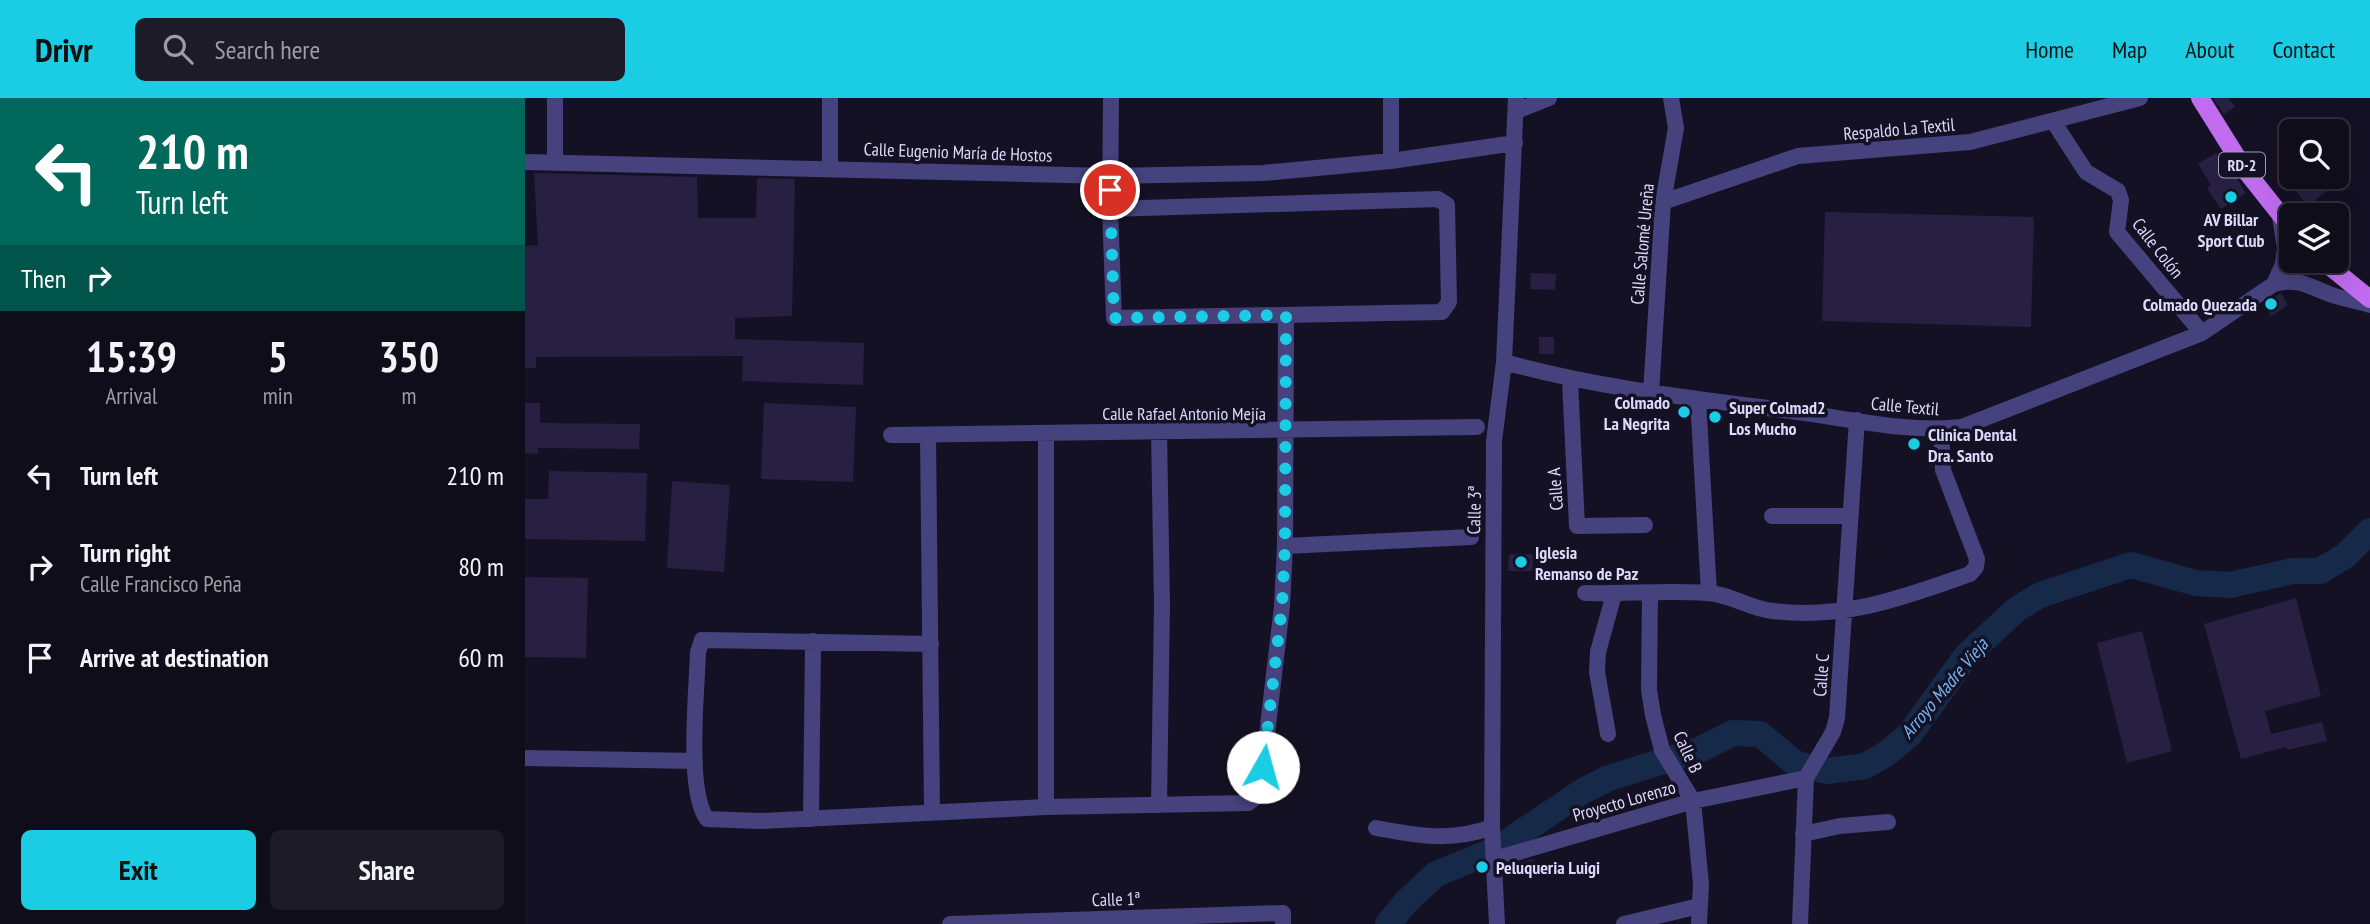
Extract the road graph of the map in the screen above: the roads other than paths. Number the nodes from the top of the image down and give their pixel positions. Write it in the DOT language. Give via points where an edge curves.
graph roads {
  1 [pos="555,98"];
  2 [pos="830,98"];
  3 [pos="1111,98"];
  4 [pos="1391,98"];
  5 [pos="1549,98"];
  6 [pos="1671,98"];
  7 [pos="2140,98"];
  8 [pos="2200,98"];
  9 [pos="1516,104"];
  10 [pos="2053,121"];
  11 [pos="1514,144"];
  12 [pos="1391,161"];
  13 [pos="525,162"];
  14 [pos="555,162"];
  15 [pos="831,167"];
  16 [pos="1111,176"];
  17 [pos="1663,202"];
  18 [pos="1110,209"];
  19 [pos="2279,214"];
  20 [pos="2279,273"];
  21 [pos="2338,273"];
  22 [pos="2274,284"];
  23 [pos="2370,299"];
  24 [pos="2370,305"];
  25 [pos="1286,315"];
  26 [pos="2202,333"];
  27 [pos="1504,362"];
  28 [pos="1570,381"];
  29 [pos="1651,393"];
  30 [pos="1698,399"];
  31 [pos="1857,420"];
  32 [pos="1477,427"];
  33 [pos="1941,429"];
  34 [pos="1159,431"];
  35 [pos="1285,431"];
  36 [pos="1047,434"];
  37 [pos="891,435"];
  38 [pos="928,435"];
  39 [pos="1772,516"];
  40 [pos="1850,516"];
  41 [pos="1645,525"];
  42 [pos="1471,537"];
  43 [pos="1285,546"];
  44 [pos="1585,593"];
  45 [pos="1709,593"];
  46 [pos="1614,594"];
  47 [pos="1650,594"];
  48 [pos="1845,610"];
  49 [pos="813,641"];
  50 [pos="931,644"];
  51 [pos="1608,734"];
  52 [pos="525,758"];
  53 [pos="695,761"];
  54 [pos="1806,778"];
  55 [pos="1693,801"];
  56 [pos="1159,805"];
  57 [pos="1046,807"];
  58 [pos="932,812"];
  59 [pos="811,819"];
  60 [pos="1888,822"];
  61 [pos="1376,828"];
  62 [pos="1492,831"];
  63 [pos="1803,834"];
  64 [pos="1495,859"];
  65 [pos="1699,906"];
  66 [pos="1283,919"];
  67 [pos="1182,920"];
  68 [pos="950,924"];
  69 [pos="1497,924"];
  70 [pos="1624,924"];
  71 [pos="1699,924"];
  72 [pos="1800,924"];
  1 -- 14 [label="street"];
  2 -- 15 [label="street"];
  3 -- 16 [label="street"];
  4 -- 12 [label="street"];
  5 -- 9 [label="street"];
  6 -- 17 [label="street, Calle Salomé Ureña" via="1676,128"];
  7 -- 10 [label="street, Respaldo La Textil"];
  8 -- 19 [label="main road, RD-2"];
  9 -- 11 [label="street, Calle 3ª"];
  10 -- 17 [label="street, Respaldo La Textil" via="1970,142 1798,156"];
  10 -- 26 [label="street, Calle Colón" via="2086,172 2118,191 2117,232"];
  11 -- 12 [label="street, Calle Eugenio María de Hostos"];
  11 -- 27 [label="street, Calle 3ª"];
  12 -- 16 [label="street, Calle Eugenio María de Hostos" via="1263,173"];
  13 -- 14 [label="street, Calle Eugenio María de Hostos"];
  14 -- 15 [label="street, Calle Eugenio María de Hostos"];
  15 -- 16 [label="street, Calle Eugenio María de Hostos"];
  16 -- 18 [label="street"];
  17 -- 29 [label="street, Calle Salomé Ureña"];
  18 -- 25 [label="street" via="1114,318"];
  18 -- 25 [label="street" via="1446,202 1449,302 1442,312"];
  20 -- 22 [label="street"];
  21 -- 23 [label="main road"];
  22 -- 24 [label="street" via="2301,281"];
  22 -- 26 [label="street, Calle Textil"];
  25 -- 35 [label="street"];
  26 -- 33 [label="street, Calle Textil" via="1962,427"];
  27 -- 28 [label="street, Calle Textil"];
  27 -- 62 [label="street, Calle 3ª" via="1494,441"];
  28 -- 29 [label="street, Calle Textil"];
  28 -- 41 [label="street, Calle A" via="1577,526"];
  29 -- 30 [label="street, Calle Textil"];
  30 -- 31 [label="street, Calle Textil"];
  30 -- 45 [label="street"];
  31 -- 33 [label="street, Calle Textil"];
  31 -- 40 [label="street, Calle C"];
  32 -- 35 [label="street, Calle Rafael Antonio Mejía"];
  33 -- 48 [label="street" via="1943,470 1974,545 1976,567 1970,574 1877,607"];
  34 -- 35 [label="street, Calle Rafael Antonio Mejía"];
  34 -- 36 [label="street, Calle Rafael Antonio Mejía"];
  34 -- 56 [label="street"];
  35 -- 43 [label="street"];
  36 -- 38 [label="street, Calle Rafael Antonio Mejía"];
  36 -- 57 [label="street"];
  37 -- 38 [label="street, Calle Rafael Antonio Mejía"];
  38 -- 50 [label="street"];
  39 -- 40 [label="street"];
  40 -- 48 [label="street, Calle C"];
  42 -- 43 [label="street"];
  43 -- 56 [label="street" via="1260,794 1248,803"];
  44 -- 46 [label="street"];
  45 -- 47 [label="street"];
  45 -- 48 [label="street" via="1733,597 1762,610"];
  46 -- 47 [label="street"];
  46 -- 51 [label="street" via="1597,671"];
  47 -- 55 [label="street, Calle B" via="1649,690 1663,750"];
  48 -- 54 [label="street, Calle C" via="1837,718"];
  49 -- 50 [label="street"];
  49 -- 53 [label="street" via="702,640"];
  49 -- 59 [label="street"];
  50 -- 58 [label="street"];
  52 -- 53 [label="street"];
  53 -- 59 [label="street" via="696,797 707,819"];
  54 -- 55 [label="street, Proyecto Lorenzo"];
  54 -- 63 [label="street, Calle C"];
  55 -- 64 [label="street, Proyecto Lorenzo"];
  55 -- 65 [label="street, Calle B"];
  56 -- 57 [label="street"];
  57 -- 58 [label="street"];
  58 -- 59 [label="street"];
  60 -- 63 [label="street"];
  61 -- 62 [label="street" via="1437,838"];
  62 -- 64 [label="street, Calle 3ª"];
  63 -- 72 [label="street, Calle C"];
  64 -- 69 [label="street, Calle 3ª"];
  65 -- 70 [label="street"];
  65 -- 71 [label="street, Calle B"];
  66 -- 67 [label="street, Calle 1ª"];
  67 -- 68 [label="street, Calle 1ª"];
}
